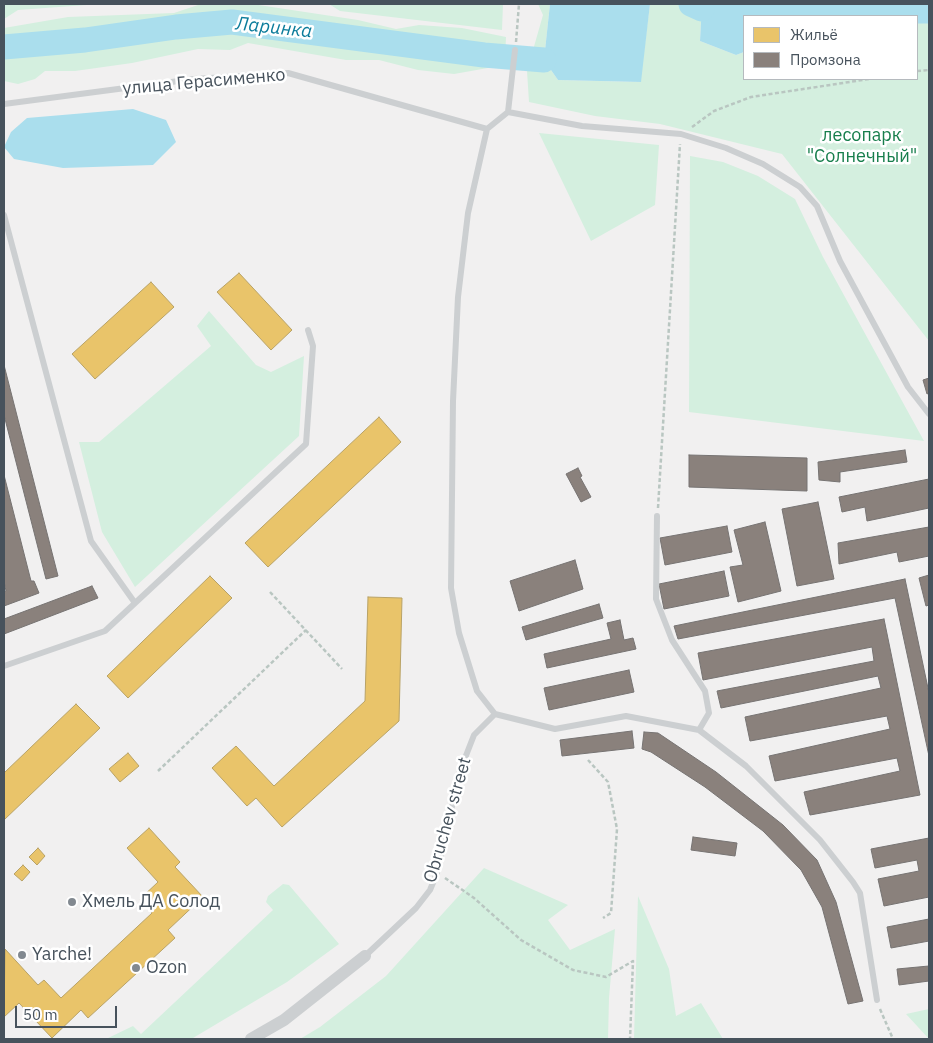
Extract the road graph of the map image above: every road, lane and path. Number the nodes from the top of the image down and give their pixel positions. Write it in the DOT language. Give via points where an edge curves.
graph roads {
  1 [pos="519,4"];
  2 [pos="515,50"];
  3 [pos="862,80"];
  4 [pos="4,104"];
  5 [pos="508,112"];
  6 [pos="487,129"];
  7 [pos="681,134"];
  8 [pos="4,215"];
  9 [pos="308,330"];
  10 [pos="929,414"];
  11 [pos="657,516"];
  12 [pos="270,592"];
  13 [pos="135,603"];
  14 [pos="306,630"];
  15 [pos="4,666"];
  16 [pos="342,669"];
  17 [pos="495,714"];
  18 [pos="699,730"];
  19 [pos="588,760"];
  20 [pos="158,771"];
  21 [pos="437,873"];
  22 [pos="603,918"];
  23 [pos="365,956"];
  24 [pos="877,1000"];
  25 [pos="251,1039"];
  26 [pos="630,1039"];
  27 [pos="893,1039"];
  1 -- 2 [label="path"];
  2 -- 5 [label="lane"];
  3 -- 7 [label="path" via="751,97 714,112"];
  4 -- 6 [label="lane, улица Герасименко" via="194,79 288,73"];
  5 -- 6 [label="lane"];
  5 -- 7 [label="lane" via="582,126"];
  6 -- 17 [label="lane" via="468,212 458,297 451,588 459,633 477,692"];
  7 -- 10 [label="lane" via="763,164 800,187 817,206 849,278 908,387"];
  7 -- 11 [label="path"];
  8 -- 13 [label="lane" via="90,541"];
  9 -- 13 [label="lane" via="313,346 306,444"];
  11 -- 18 [label="lane" via="656,599 672,640 705,691 709,713"];
  12 -- 14 [label="path"];
  13 -- 15 [label="lane" via="105,631"];
  14 -- 16 [label="path"];
  14 -- 20 [label="path"];
  17 -- 18 [label="lane" via="555,729 626,716"];
  17 -- 21 [label="lane, Obruchev street" via="474,736 460,771"];
  18 -- 24 [label="lane" via="752,772 820,840 853,882 860,893"];
  19 -- 22 [label="path" via="608,782 617,829 611,913"];
  21 -- 23 [label="lane, Obruchev street" via="430,890 416,908"];
  21 -- 26 [label="path" via="474,898 521,940 573,970 606,976 633,961"];
  23 -- 25 [label="street, Obruchev street" via="284,1020"];
  24 -- 27 [label="path"];
}
